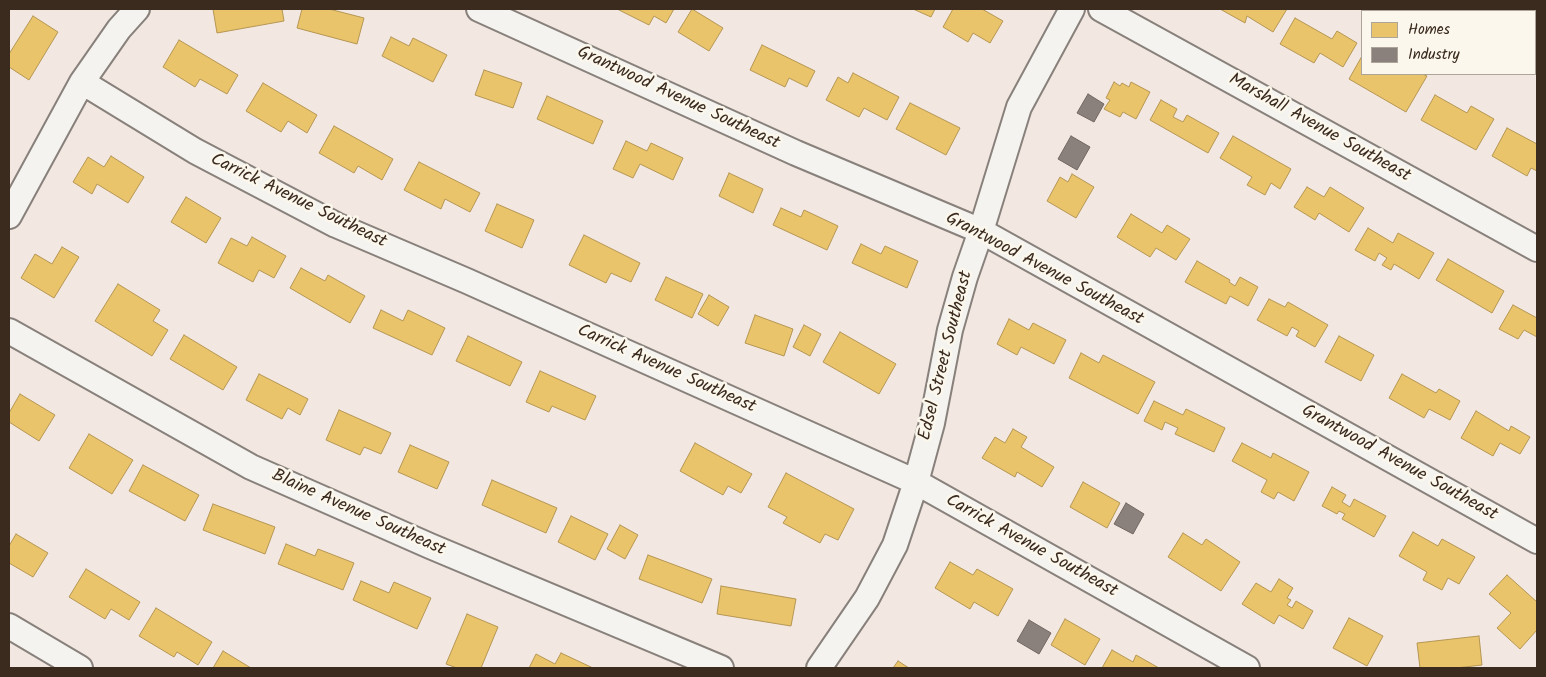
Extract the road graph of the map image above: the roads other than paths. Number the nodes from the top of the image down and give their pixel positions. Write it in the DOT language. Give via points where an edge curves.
graph roads {
  1 [pos="137,9"];
  2 [pos="479,9"];
  3 [pos="1072,9"];
  4 [pos="1101,9"];
  5 [pos="82,82"];
  6 [pos="9,216"];
  7 [pos="981,231"];
  8 [pos="1537,249"];
  9 [pos="9,331"];
  10 [pos="916,482"];
  11 [pos="1537,541"];
  12 [pos="9,626"];
  13 [pos="80,668"];
  14 [pos="721,668"];
  15 [pos="819,668"];
  16 [pos="1247,668"];
  1 -- 5 [label="street"];
  2 -- 7 [label="street, Grantwood Avenue Southeast" via="796,153"];
  3 -- 7 [label="street, Edsel Street Southeast" via="1019,107"];
  4 -- 8 [label="street, Marshall Avenue Southeast"];
  5 -- 6 [label="street"];
  5 -- 10 [label="street, Carrick Avenue Southeast" via="195,151 336,225"];
  7 -- 10 [label="street, Edsel Street Southeast" via="950,330 932,423"];
  7 -- 11 [label="street, Grantwood Avenue Southeast"];
  9 -- 14 [label="street, Blaine Avenue Southeast" via="250,467"];
  10 -- 15 [label="street, Edsel Street Southeast" via="895,545 867,598"];
  10 -- 16 [label="street, Carrick Avenue Southeast"];
  12 -- 13 [label="street"];
}
